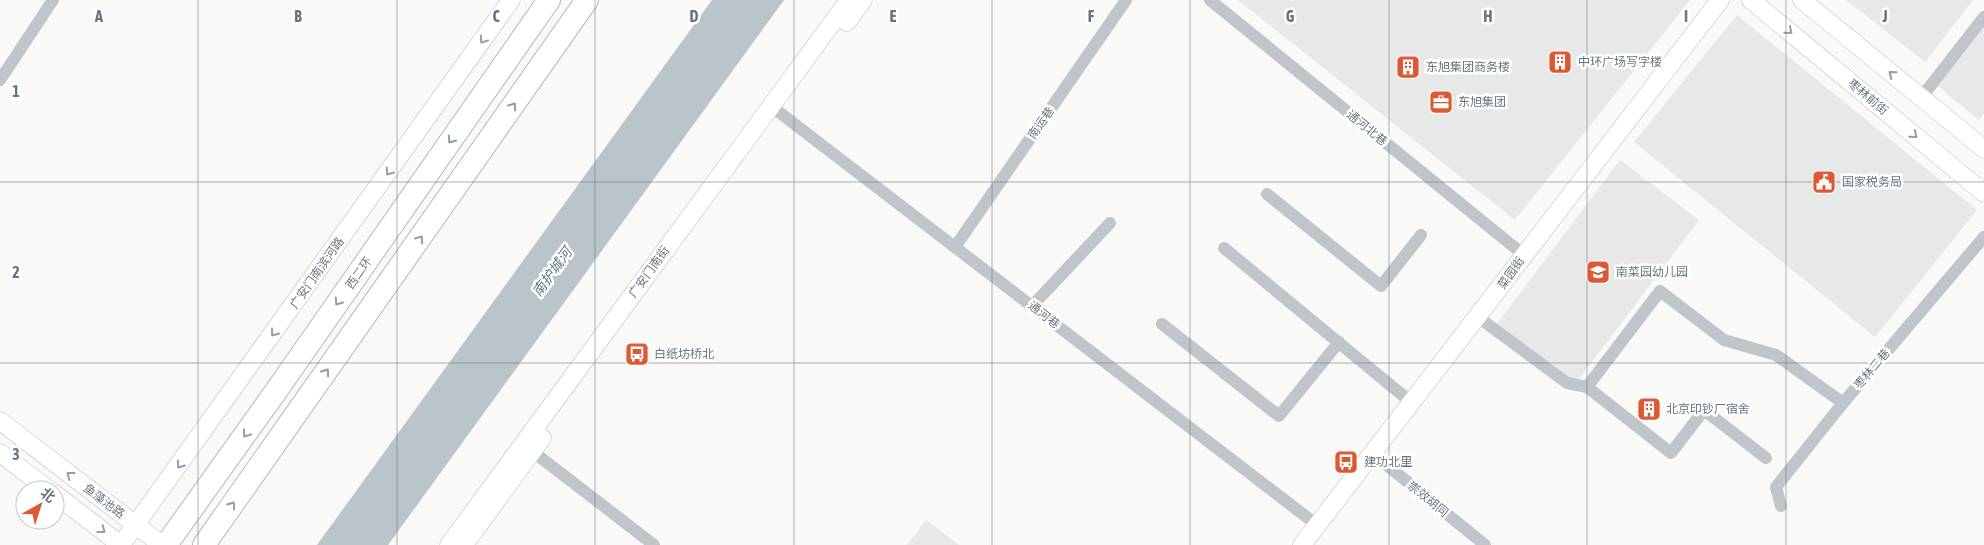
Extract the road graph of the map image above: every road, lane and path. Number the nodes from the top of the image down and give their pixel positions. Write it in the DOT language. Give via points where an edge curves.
graph roads {
  1 [pos="54,0"];
  2 [pos="511,0"];
  3 [pos="549,0"];
  4 [pos="587,0"];
  5 [pos="849,0"];
  6 [pos="863,0"];
  7 [pos="1126,0"];
  8 [pos="1210,0"];
  9 [pos="1720,0"];
  10 [pos="1751,0"];
  11 [pos="1802,0"];
  12 [pos="1984,17"];
  13 [pos="0,80"];
  14 [pos="1921,98"];
  15 [pos="776,109"];
  16 [pos="1984,149"];
  17 [pos="1984,193"];
  18 [pos="1267,194"];
  19 [pos="1110,223"];
  20 [pos="1421,235"];
  21 [pos="1984,237"];
  22 [pos="955,247"];
  23 [pos="1224,248"];
  24 [pos="1524,255"];
  25 [pos="1032,306"];
  26 [pos="1478,318"];
  27 [pos="1162,324"];
  28 [pos="1339,342"];
  29 [pos="1587,387"];
  30 [pos="1412,403"];
  31 [pos="1843,403"];
  32 [pos="0,422"];
  33 [pos="528,447"];
  34 [pos="0,453"];
  35 [pos="1372,453"];
  36 [pos="1766,458"];
  37 [pos="36,480"];
  38 [pos="65,502"];
  39 [pos="1781,506"];
  40 [pos="136,525"];
  41 [pos="1316,525"];
  42 [pos="121,545"];
  43 [pos="164,545"];
  44 [pos="204,545"];
  45 [pos="449,545"];
  46 [pos="464,545"];
  47 [pos="654,545"];
  48 [pos="1302,545"];
  49 [pos="1484,545"];
  1 -- 13 [label="street"];
  2 -- 40 [label="street, 广安门南滨河路, one-way"];
  3 -- 43 [label="highway, 西二环, one-way" via="274,394"];
  44 -- 4 [label="highway, one-way"];
  5 -- 15 [label="street, 广安门南街"];
  6 -- 15 [label="street, 广安门南街"];
  7 -- 22 [label="street, 南运巷"];
  8 -- 24 [label="street, 通河北巷"];
  9 -- 24 [label="street, 菜园街"];
  10 -- 17 [label="street, 枣林前街, one-way"];
  14 -- 11 [label="street, one-way"];
  12 -- 14 [label="street"];
  14 -- 16 [label="street"];
  15 -- 22 [label="street, 通河巷"];
  15 -- 33 [label="street, 广安门南街"];
  18 -- 20 [label="street" via="1381,286"];
  19 -- 25 [label="street"];
  21 -- 31 [label="street, 枣林二巷"];
  22 -- 25 [label="street, 通河巷"];
  23 -- 28 [label="street"];
  24 -- 26 [label="street, 菜园街"];
  25 -- 41 [label="street, 通河巷"];
  26 -- 29 [label="street" via="1567,383"];
  26 -- 30 [label="street, 菜园街"];
  27 -- 28 [label="street" via="1279,416"];
  28 -- 30 [label="street"];
  29 -- 31 [label="street" via="1660,291 1724,340 1776,355"];
  29 -- 36 [label="street" via="1670,453 1704,410"];
  30 -- 35 [label="street, 菜园街"];
  31 -- 39 [label="street, 枣林二巷" via="1776,487"];
  40 -- 32 [label="street, 鱼藻池路, one-way"];
  33 -- 45 [label="street, 广安门南街"];
  33 -- 46 [label="street, 广安门南街"];
  33 -- 47 [label="street"];
  34 -- 37 [label="street"];
  35 -- 41 [label="street, 菜园街"];
  35 -- 49 [label="street, 崇效胡同"];
  38 -- 42 [label="street, 鱼藻池路, one-way"];
  40 -- 42 [label="street, 广安门南滨河路"];
  40 -- 43 [label="street, 鱼藻池路"];
  41 -- 48 [label="street, 菜园街"];
}
